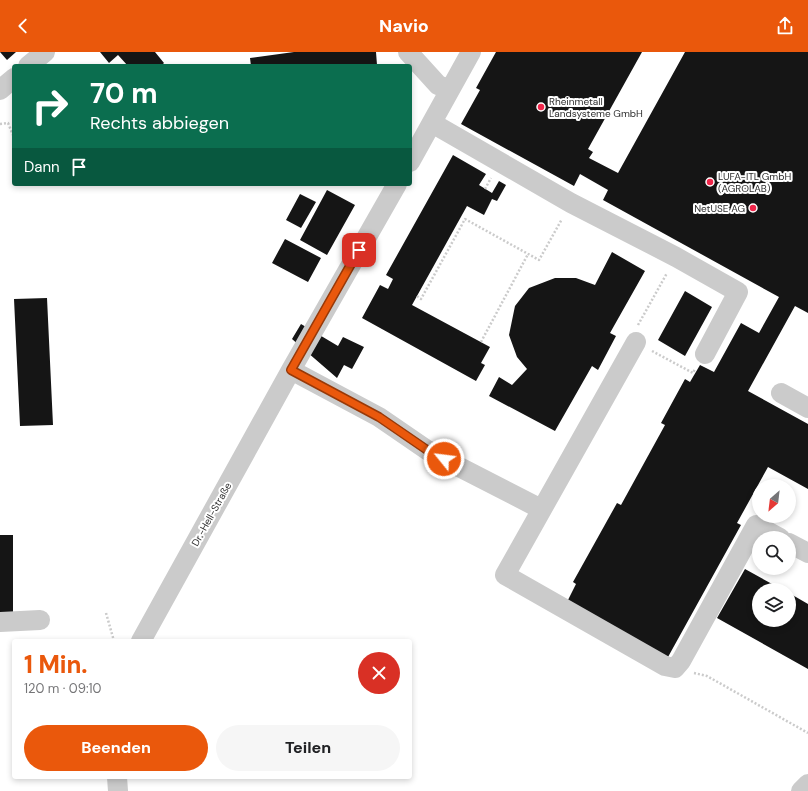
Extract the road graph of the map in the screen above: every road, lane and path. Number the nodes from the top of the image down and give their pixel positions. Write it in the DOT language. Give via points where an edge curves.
graph roads {
  1 [pos="45,52"];
  2 [pos="408,52"];
  3 [pos="472,52"];
  4 [pos="30,64"];
  5 [pos="12,80"];
  6 [pos="0,90"];
  7 [pos="450,90"];
  8 [pos="432,123"];
  9 [pos="0,124"];
  10 [pos="12,131"];
  11 [pos="412,158"];
  12 [pos="396,186"];
  13 [pos="571,203"];
  14 [pos="528,254"];
  15 [pos="676,257"];
  16 [pos="417,296"];
  17 [pos="481,342"];
  18 [pos="636,342"];
  19 [pos="705,354"];
  20 [pos="286,378"];
  21 [pos="781,393"];
  22 [pos="808,408"];
  23 [pos="541,509"];
  24 [pos="753,531"];
  25 [pos="767,531"];
  26 [pos="752,532"];
  27 [pos="796,547"];
  28 [pos="808,554"];
  29 [pos="106,613"];
  30 [pos="40,620"];
  31 [pos="0,622"];
  32 [pos="113,639"];
  33 [pos="142,639"];
  34 [pos="674,668"];
  35 [pos="808,733"];
  36 [pos="117,779"];
  37 [pos="808,784"];
  38 [pos="118,791"];
  39 [pos="800,791"];
  1 -- 4 [label="street"];
  2 -- 7 [label="street" via="438,85"];
  3 -- 7 [label="street"];
  5 -- 6 [label="street"];
  7 -- 8 [label="street"];
  8 -- 11 [label="street"];
  8 -- 13 [label="street"];
  9 -- 10 [label="path" via="8,123"];
  12 -- 20 [label="street, Dr.-Hell-Straße"];
  13 -- 14 [label="path" via="539,260"];
  13 -- 15 [label="street"];
  14 -- 16 [label="path" via="464,219 421,299"];
  14 -- 17 [label="path"];
  15 -- 18 [label="path" via="630,339"];
  15 -- 19 [label="street" via="738,292"];
  18 -- 19 [label="path" via="693,373"];
  18 -- 23 [label="street"];
  20 -- 23 [label="street" via="379,417 430,452"];
  20 -- 33 [label="street, Dr.-Hell-Straße"];
  21 -- 22 [label="street"];
  23 -- 34 [label="street" via="505,576 665,666"];
  24 -- 25 [label="street" via="756,525"];
  26 -- 34 [label="street" via="681,661"];
  27 -- 28 [label="street"];
  29 -- 32 [label="path"];
  30 -- 31 [label="street"];
  34 -- 35 [label="path" via="707,676"];
  36 -- 38 [label="street"];
  37 -- 39 [label="street"];
}
